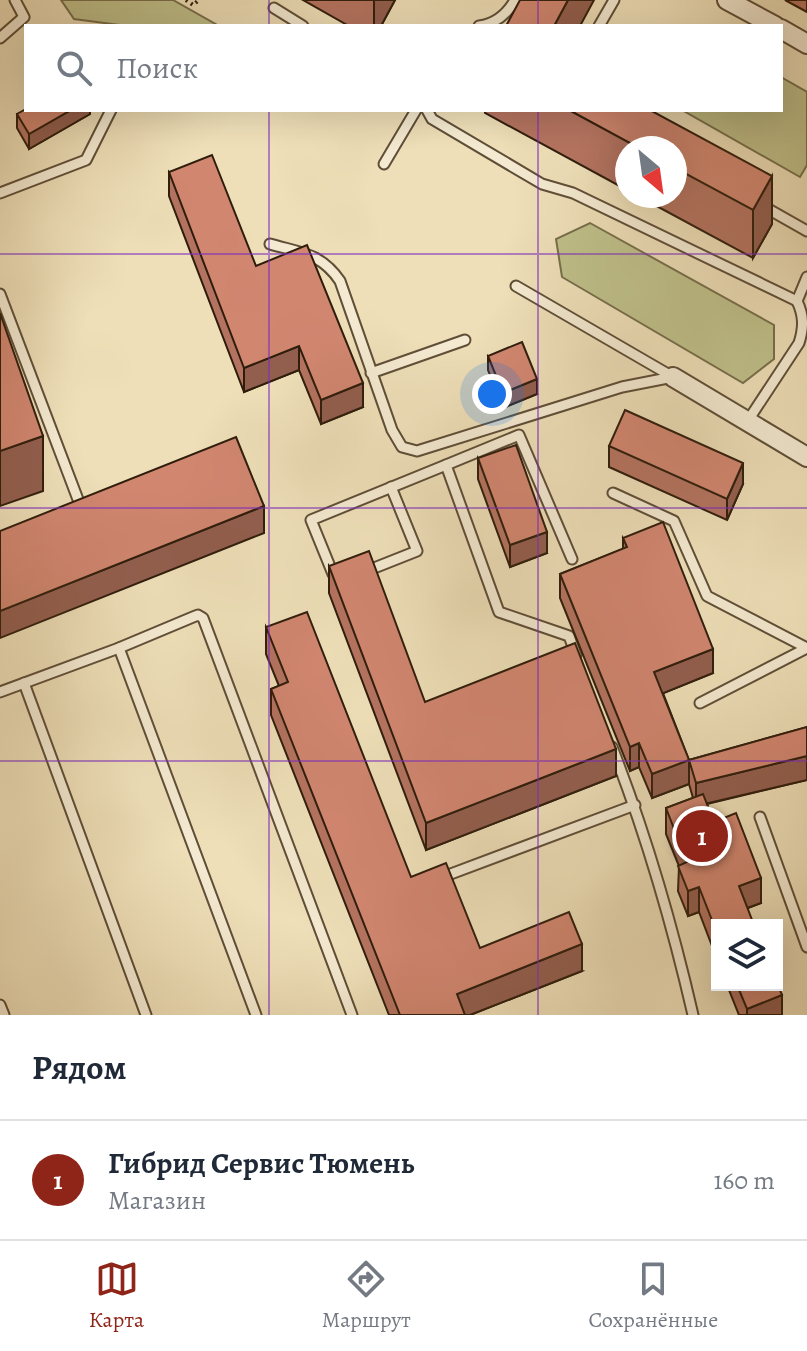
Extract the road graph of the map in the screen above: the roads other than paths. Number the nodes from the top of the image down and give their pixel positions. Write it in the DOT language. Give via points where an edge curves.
graph roads {
  1 [pos="15,0"];
  2 [pos="515,0"];
  3 [pos="614,0"];
  4 [pos="727,0"];
  5 [pos="274,8"];
  6 [pos="300,24"];
  7 [pos="492,24"];
  8 [pos="600,24"];
  9 [pos="771,24"];
  10 [pos="783,30"];
  11 [pos="0,38"];
  12 [pos="807,44"];
  13 [pos="110,112"];
  14 [pos="415,112"];
  15 [pos="428,112"];
  16 [pos="384,164"];
  17 [pos="0,193"];
  18 [pos="754,201"];
  19 [pos="807,231"];
  20 [pos="270,244"];
  21 [pos="807,277"];
  22 [pos="516,286"];
  23 [pos="0,294"];
  24 [pos="797,301"];
  25 [pos="465,340"];
  26 [pos="371,373"];
  27 [pos="673,377"];
  28 [pos="747,422"];
  29 [pos="807,457"];
  30 [pos="446,465"];
  31 [pos="391,487"];
  32 [pos="613,493"];
  33 [pos="68,515"];
  34 [pos="572,559"];
  35 [pos="349,577"];
  36 [pos="336,582"];
  37 [pos="119,648"];
  38 [pos="807,648"];
  39 [pos="580,664"];
  40 [pos="24,683"];
  41 [pos="0,692"];
  42 [pos="700,703"];
  43 [pos="608,735"];
  44 [pos="635,805"];
  45 [pos="760,817"];
  46 [pos="423,885"];
  47 [pos="807,947"];
  48 [pos="0,1005"];
  49 [pos="4,1015"];
  50 [pos="146,1015"];
  51 [pos="256,1015"];
  52 [pos="352,1015"];
  53 [pos="693,1015"];
  1 -- 11 [label="lane" via="24,17"];
  2 -- 7 [label="lane"];
  3 -- 8 [label="lane"];
  4 -- 9 [label="street"];
  5 -- 6 [label="lane"];
  10 -- 12 [label="street"];
  13 -- 17 [label="lane" via="86,160"];
  14 -- 16 [label="lane"];
  15 -- 24 [label="lane" via="542,184 573,193"];
  18 -- 19 [label="lane"];
  20 -- 26 [label="lane" via="319,257 331,268"];
  21 -- 24 [label="lane"];
  22 -- 27 [label="lane"];
  23 -- 33 [label="lane" via="82,510"];
  24 -- 28 [label="lane" via="804,329 799,343"];
  25 -- 26 [label="lane"];
  26 -- 27 [label="lane" via="402,447 417,451 622,387"];
  27 -- 28 [label="street"];
  28 -- 29 [label="street"];
  30 -- 31 [label="lane"];
  30 -- 34 [label="lane" via="519,435"];
  30 -- 39 [label="lane" via="499,612 569,636"];
  31 -- 35 [label="lane" via="417,551"];
  31 -- 36 [label="lane" via="311,520"];
  32 -- 38 [label="lane" via="674,521 707,596"];
  37 -- 40 [label="lane"];
  37 -- 51 [label="lane"];
  37 -- 52 [label="lane" via="198,615 207,624"];
  38 -- 42 [label="lane"];
  40 -- 41 [label="lane"];
  40 -- 50 [label="lane"];
  43 -- 44 [label="lane"];
  44 -- 46 [label="lane"];
  44 -- 53 [label="lane" via="675,934"];
  45 -- 47 [label="lane"];
  48 -- 49 [label="lane"];
}
